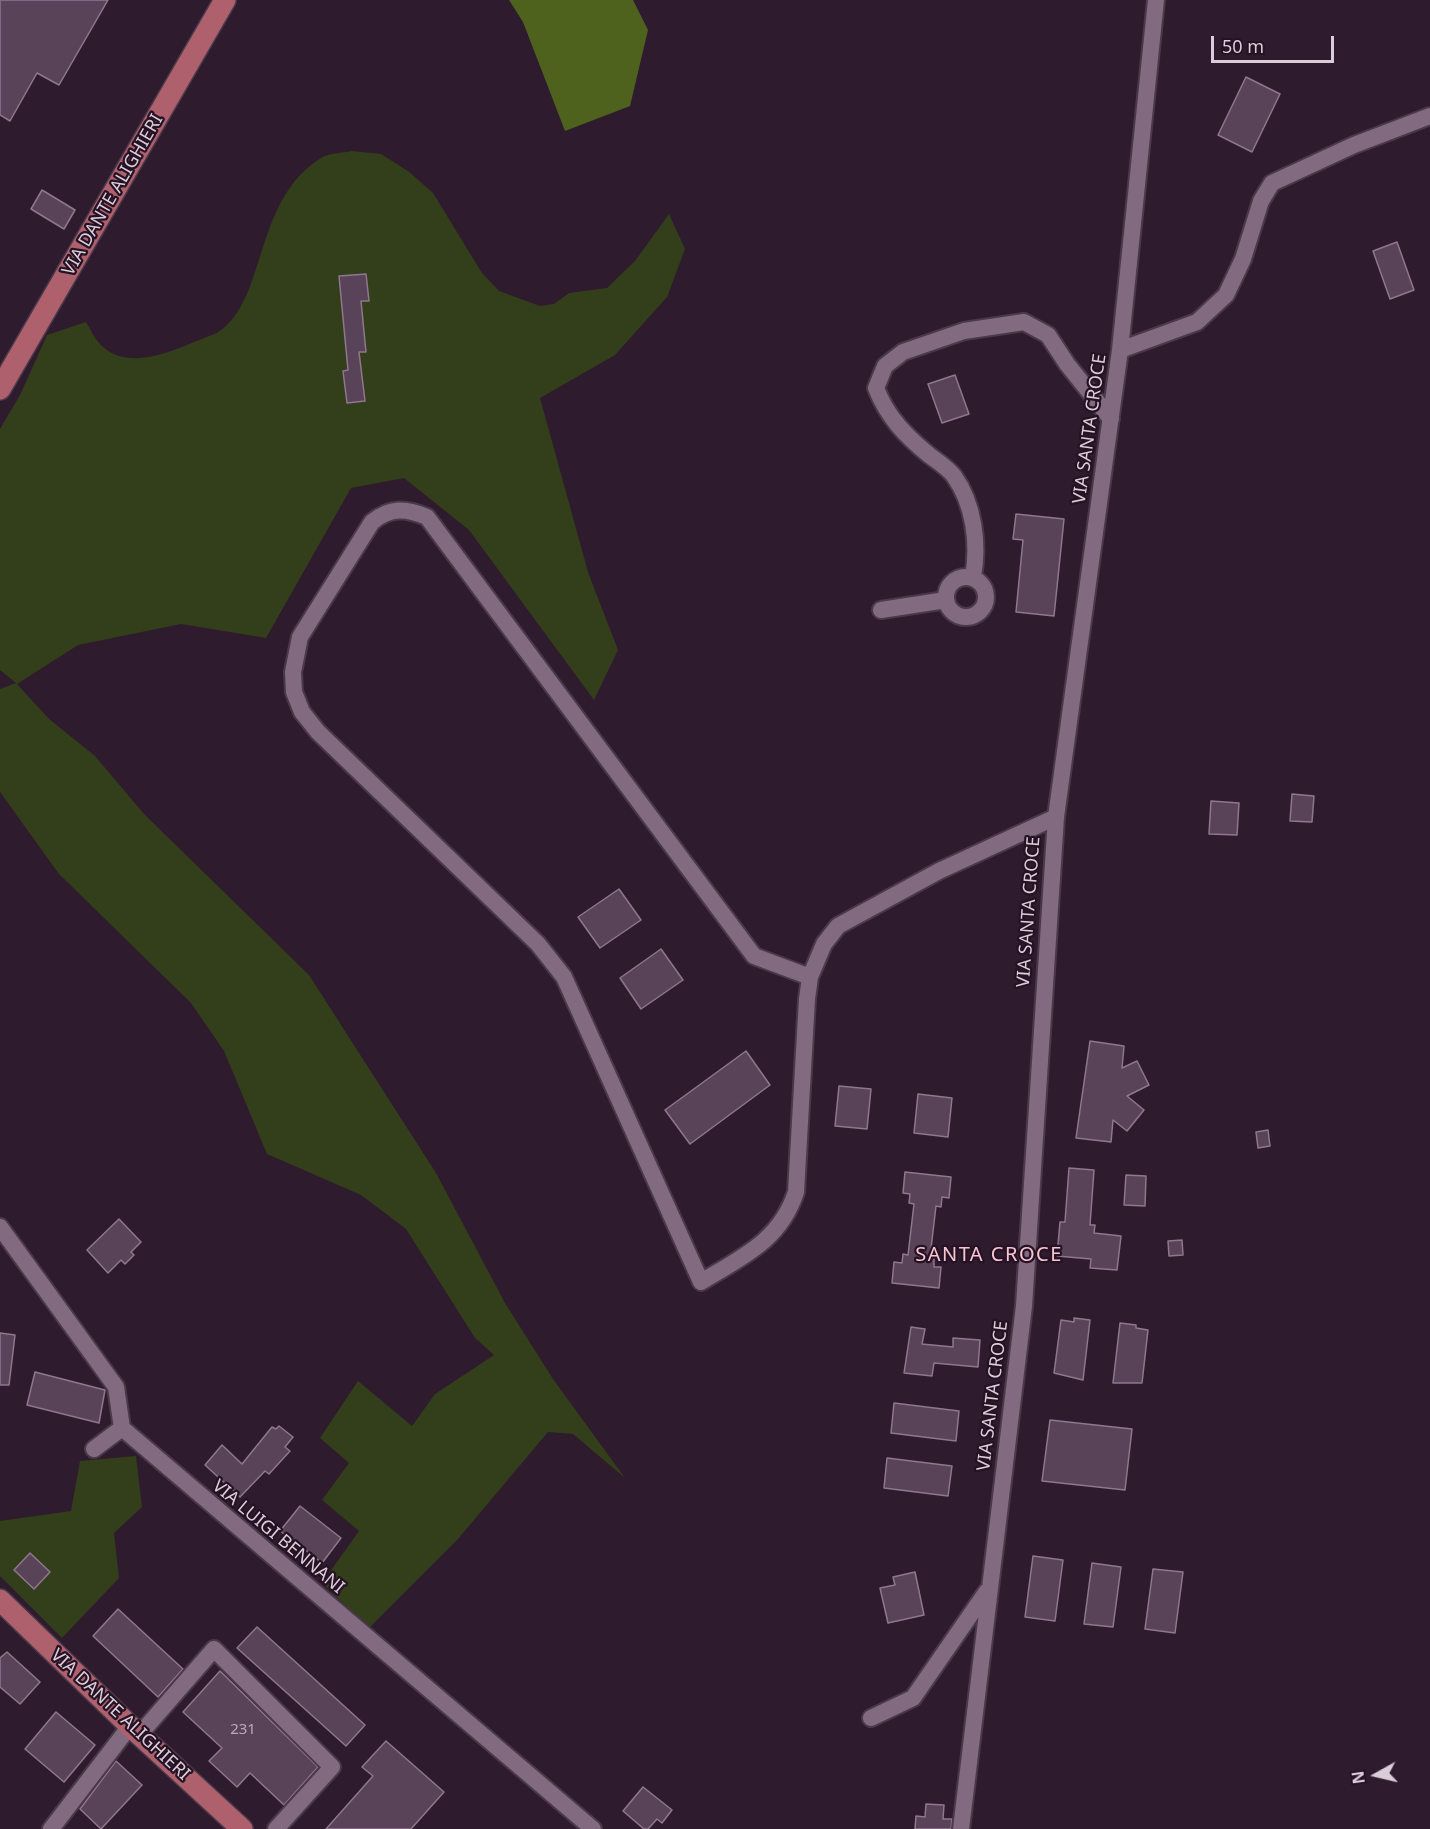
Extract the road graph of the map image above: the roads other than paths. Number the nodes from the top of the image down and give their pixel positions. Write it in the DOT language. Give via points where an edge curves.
graph roads {
  1 [pos="225,0"];
  2 [pos="1156,0"];
  3 [pos="1430,116"];
  4 [pos="1120,350"];
  5 [pos="0,389"];
  6 [pos="1111,419"];
  7 [pos="972,577"];
  8 [pos="946,600"];
  9 [pos="881,610"];
  10 [pos="1056,817"];
  11 [pos="1030,829"];
  12 [pos="1053,846"];
  13 [pos="810,977"];
  14 [pos="0,1227"];
  15 [pos="122,1428"];
  16 [pos="94,1449"];
  17 [pos="989,1587"];
  18 [pos="0,1600"];
  19 [pos="871,1718"];
  20 [pos="135,1730"];
  21 [pos="51,1829"];
  22 [pos="242,1829"];
  23 [pos="276,1829"];
  24 [pos="593,1829"];
  25 [pos="961,1829"];
  1 -- 5 [label="main road, VIA DANTE ALIGHIERI"];
  2 -- 4 [label="street, VIA SANTA CROCE"];
  3 -- 4 [label="street" via="1272,183 1261,201 1243,259 1226,295 1197,322"];
  4 -- 6 [label="street, VIA SANTA CROCE"];
  6 -- 7 [label="street" via="1048,335 1024,322 963,331 903,352 885,366 876,388 882,404 903,434 954,475 970,509 977,555"];
  6 -- 10 [label="street, VIA SANTA CROCE"];
  7 -- 8 [label="street" via="953,581"];
  7 -- 8 [label="street" via="986,591 985,604 977,614 958,615"];
  8 -- 9 [label="street"];
  10 -- 11 [label="street"];
  10 -- 12 [label="street, VIA SANTA CROCE"];
  11 -- 12 [label="street"];
  11 -- 13 [label="street" via="939,871 838,926 824,944"];
  12 -- 17 [label="street, VIA SANTA CROCE" via="1024,1306"];
  13 -- 13 [label="street" via="796,1191 790,1208 779,1228 762,1243 701,1282 564,976 538,944 318,732 302,712 294,692 293,672 300,637 372,522 394,510 410,510 427,517 754,956"];
  14 -- 15 [label="street" via="116,1387"];
  15 -- 16 [label="street"];
  15 -- 24 [label="street, VIA LUIGI BENNANI"];
  17 -- 19 [label="street" via="913,1698"];
  17 -- 25 [label="street, VIA SANTA CROCE"];
  18 -- 20 [label="main road, VIA DANTE ALIGHIERI"];
  20 -- 21 [label="street"];
  20 -- 22 [label="main road, VIA DANTE ALIGHIERI"];
  20 -- 23 [label="street" via="214,1649 332,1767"];
}
